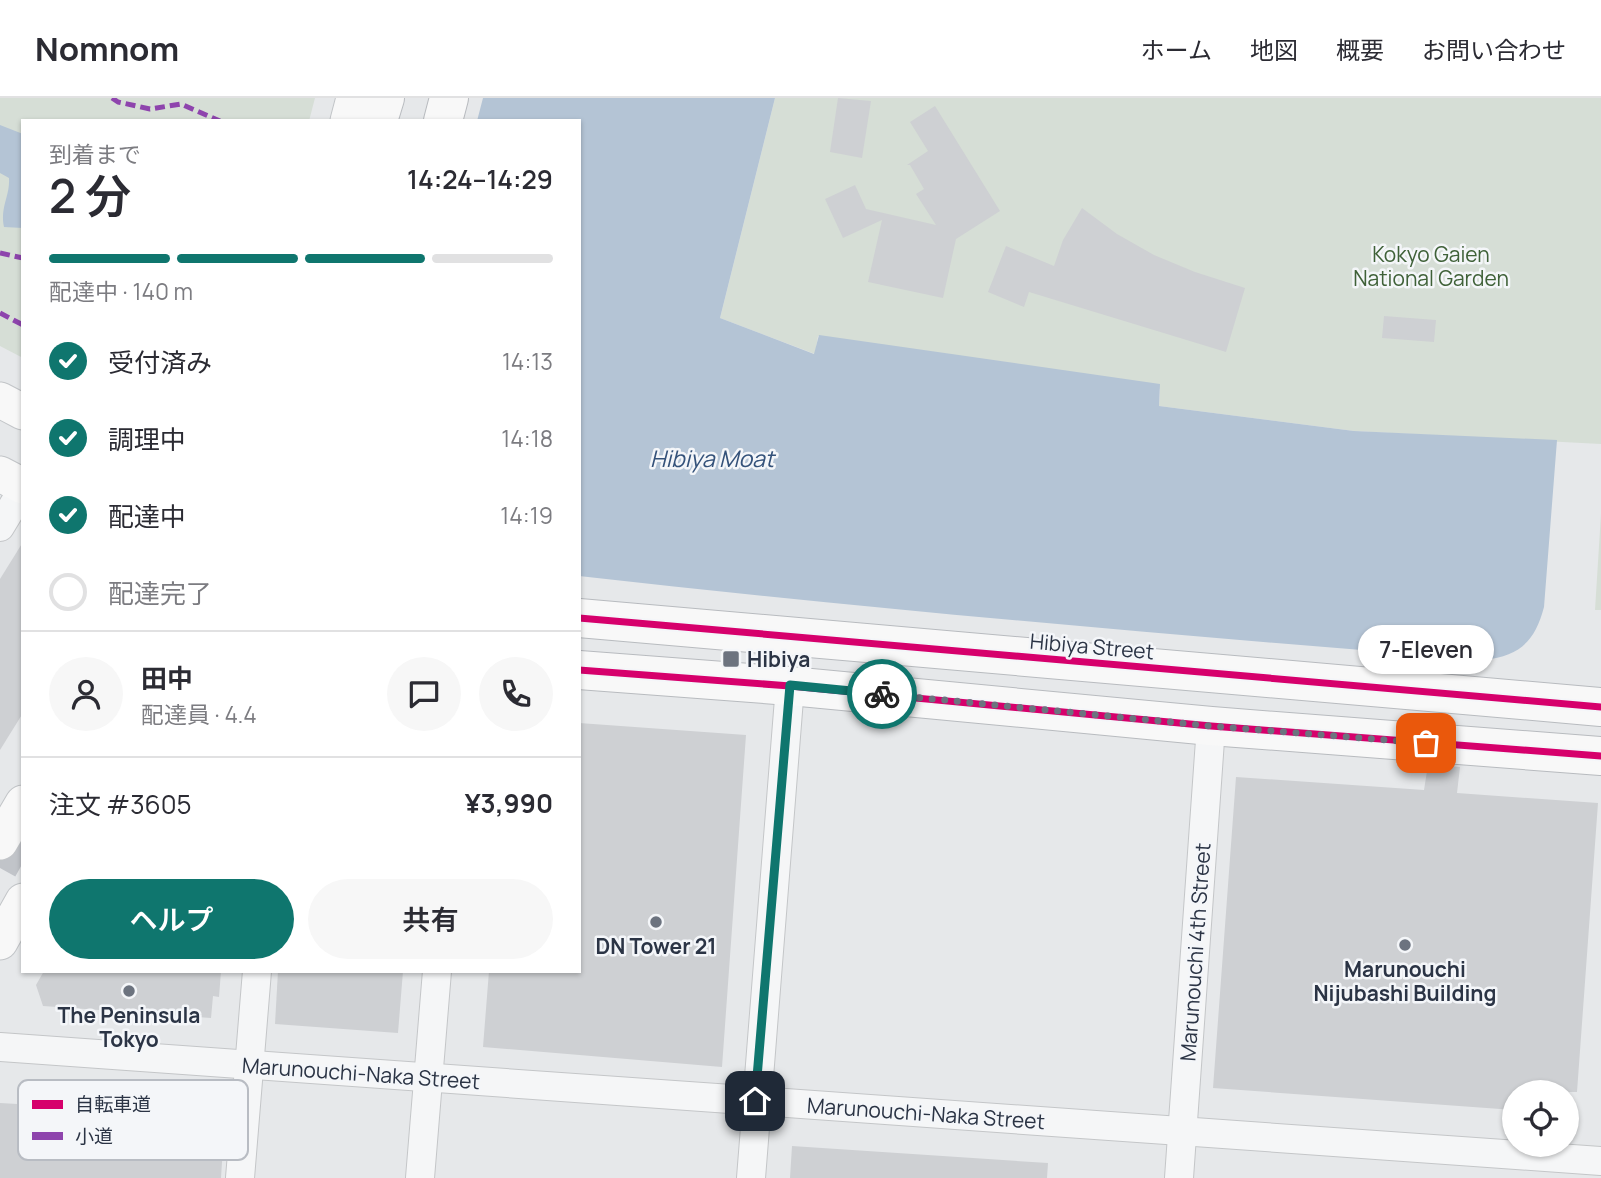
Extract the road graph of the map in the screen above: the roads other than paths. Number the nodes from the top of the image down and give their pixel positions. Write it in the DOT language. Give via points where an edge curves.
graph roads {
  1 [pos="354,98"];
  2 [pos="385,98"];
  3 [pos="449,98"];
  4 [pos="349,119"];
  5 [pos="379,119"];
  6 [pos="444,119"];
  7 [pos="0,400"];
  8 [pos="21,411"];
  9 [pos="0,474"];
  10 [pos="21,486"];
  11 [pos="21,490"];
  12 [pos="0,527"];
  13 [pos="581,618"];
  14 [pos="581,670"];
  15 [pos="790,685"];
  16 [pos="1601,707"];
  17 [pos="1211,726"];
  18 [pos="1601,756"];
  19 [pos="21,806"];
  20 [pos="0,842"];
  21 [pos="21,905"];
  22 [pos="0,942"];
  23 [pos="257,973"];
  24 [pos="437,973"];
  25 [pos="0,1047"];
  26 [pos="249,1065"];
  27 [pos="429,1078"];
  28 [pos="248,1080"];
  29 [pos="755,1101"];
  30 [pos="1183,1131"];
  31 [pos="241,1160"];
  32 [pos="1601,1161"];
  33 [pos="240,1178"];
  34 [pos="420,1178"];
  35 [pos="751,1178"];
  36 [pos="1179,1178"];
  1 -- 4 [label="main road"];
  2 -- 5 [label="highway"];
  3 -- 6 [label="highway"];
  7 -- 8 [label="main road"];
  9 -- 10 [label="main road"];
  11 -- 12 [label="street"];
  13 -- 16 [label="highway, Hibiya Street"];
  14 -- 15 [label="highway"];
  15 -- 17 [label="highway"];
  15 -- 29 [label="street"];
  17 -- 18 [label="highway"];
  17 -- 30 [label="street, Marunouchi 4th Street"];
  19 -- 20 [label="main road"];
  21 -- 22 [label="main road"];
  23 -- 26 [label="street"];
  24 -- 27 [label="street"];
  25 -- 26 [label="street, Marunouchi-Naka Street"];
  26 -- 27 [label="street, Marunouchi-Naka Street"];
  26 -- 28 [label="street"];
  27 -- 29 [label="street, Marunouchi-Naka Street"];
  27 -- 34 [label="street"];
  29 -- 30 [label="street, Marunouchi-Naka Street"];
  29 -- 35 [label="street"];
  30 -- 32 [label="street, Marunouchi-Naka Street"];
  30 -- 36 [label="street, Marunouchi 4th Street"];
  31 -- 33 [label="street"];
}
